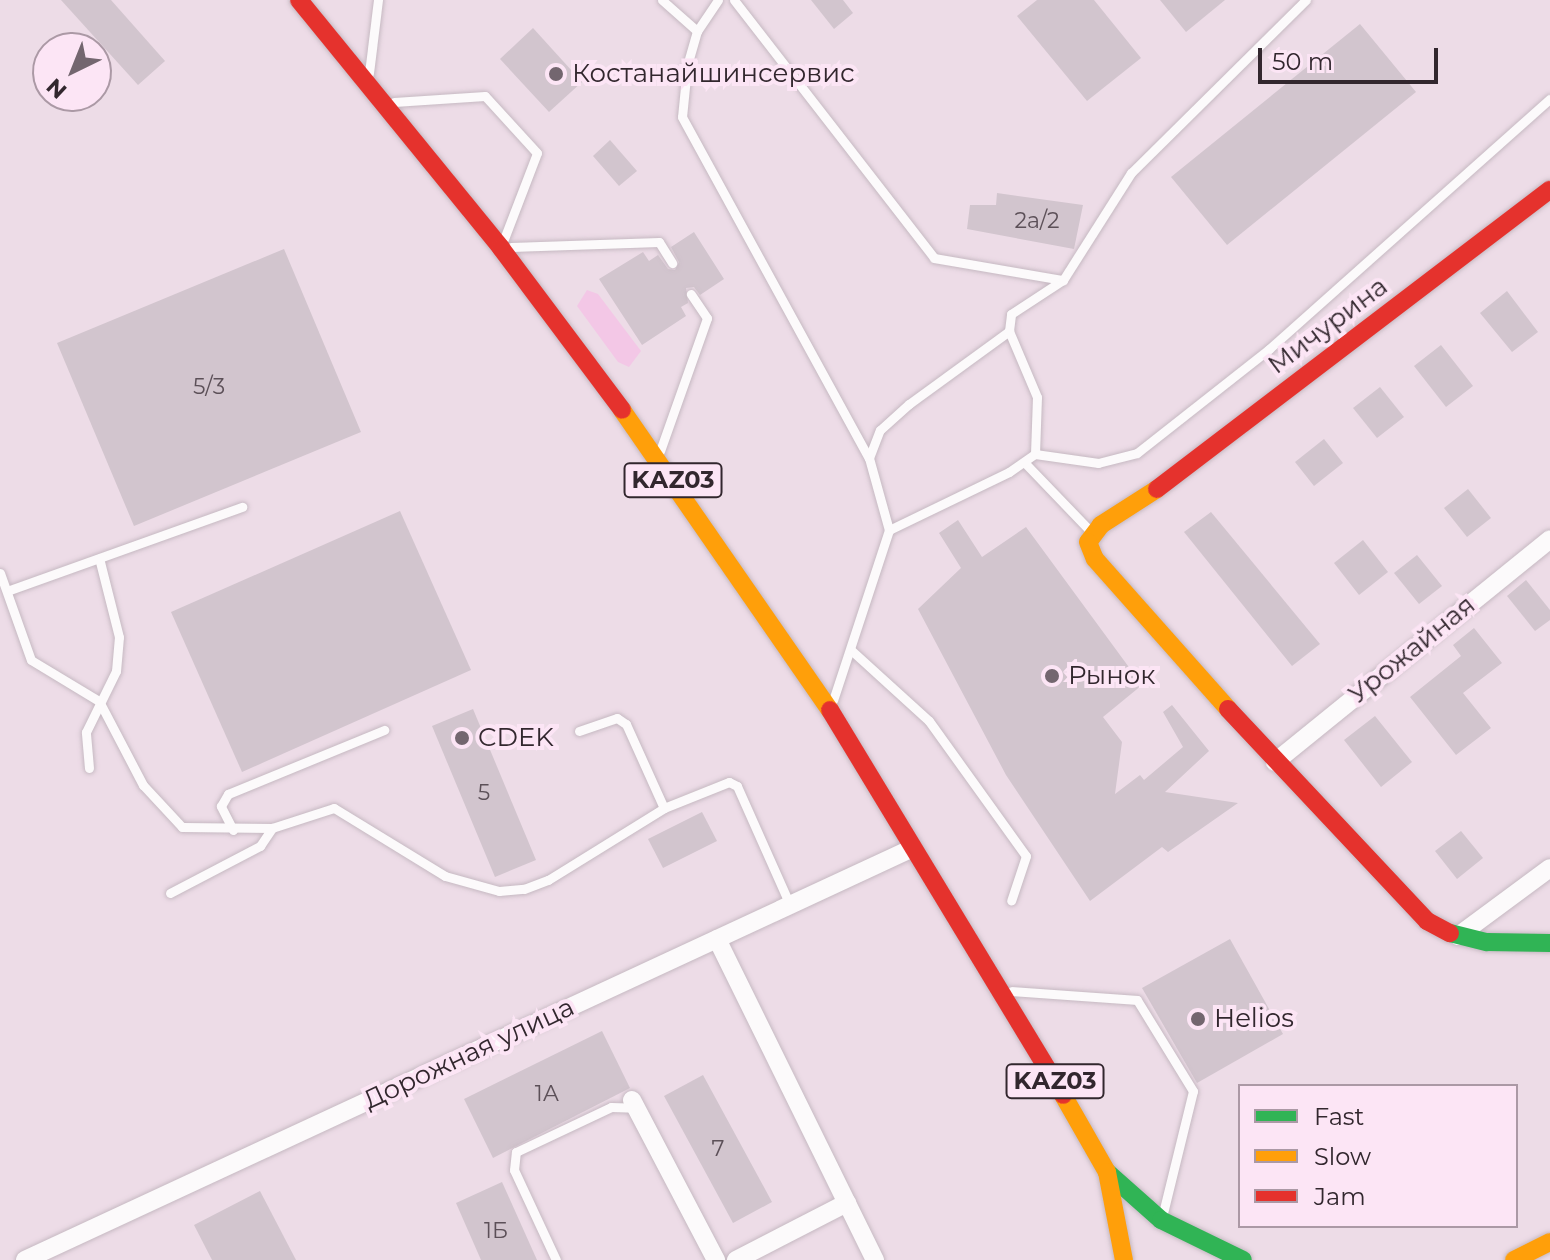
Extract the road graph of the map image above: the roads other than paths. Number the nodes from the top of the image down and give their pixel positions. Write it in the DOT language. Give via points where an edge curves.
graph roads {
  1 [pos="299,0"];
  2 [pos="378,0"];
  3 [pos="662,0"];
  4 [pos="718,0"];
  5 [pos="734,0"];
  6 [pos="1306,0"];
  7 [pos="697,31"];
  8 [pos="367,80"];
  9 [pos="1550,99"];
  10 [pos="385,102"];
  11 [pos="1550,190"];
  12 [pos="501,248"];
  13 [pos="672,263"];
  14 [pos="1063,280"];
  15 [pos="691,294"];
  16 [pos="1009,331"];
  17 [pos="1035,454"];
  18 [pos="657,458"];
  19 [pos="869,458"];
  20 [pos="1024,462"];
  21 [pos="242,507"];
  22 [pos="889,530"];
  23 [pos="1092,533"];
  24 [pos="1550,539"];
  25 [pos="99,558"];
  26 [pos="0,573"];
  27 [pos="7,591"];
  28 [pos="851,650"];
  29 [pos="99,701"];
  30 [pos="830,711"];
  31 [pos="384,730"];
  32 [pos="579,731"];
  33 [pos="1275,762"];
  34 [pos="89,768"];
  35 [pos="664,808"];
  36 [pos="272,828"];
  37 [pos="233,830"];
  38 [pos="913,848"];
  39 [pos="1550,868"];
  40 [pos="170,893"];
  41 [pos="1011,901"];
  42 [pos="790,905"];
  43 [pos="1458,936"];
  44 [pos="717,939"];
  45 [pos="1550,943"];
  46 [pos="1003,990"];
  47 [pos="634,1104"];
  48 [pos="1107,1172"];
  49 [pos="847,1203"];
  50 [pos="1161,1220"];
  51 [pos="1550,1242"];
  52 [pos="25,1260"];
  53 [pos="556,1260"];
  54 [pos="716,1260"];
  55 [pos="736,1260"];
  56 [pos="875,1260"];
  57 [pos="1124,1260"];
  58 [pos="1243,1260"];
  59 [pos="1514,1260"];
  1 -- 8 [label="main road, KАZ03"];
  2 -- 8 [label="lane"];
  3 -- 7 [label="lane"];
  4 -- 7 [label="lane"];
  5 -- 14 [label="lane" via="934,258"];
  6 -- 14 [label="lane" via="1131,173"];
  7 -- 19 [label="lane" via="682,117"];
  8 -- 10 [label="main road, KАZ03"];
  9 -- 17 [label="lane" via="1269,349 1137,453 1098,463"];
  10 -- 12 [label="main road, KАZ03"];
  10 -- 12 [label="lane" via="485,96 537,153"];
  11 -- 23 [label="main road, Мичурина"];
  12 -- 13 [label="lane" via="659,242"];
  12 -- 18 [label="main road, KАZ03"];
  14 -- 16 [label="lane" via="1011,314"];
  15 -- 18 [label="lane" via="707,318"];
  16 -- 17 [label="lane" via="1037,397"];
  16 -- 19 [label="lane" via="880,430"];
  17 -- 20 [label="lane"];
  18 -- 30 [label="main road, KАZ03"];
  19 -- 22 [label="lane"];
  20 -- 22 [label="lane"];
  20 -- 23 [label="lane"];
  21 -- 25 [label="lane"];
  22 -- 28 [label="lane"];
  23 -- 33 [label="main road" via="1088,542 1095,559"];
  24 -- 33 [label="street, Урожайная"];
  25 -- 27 [label="lane"];
  25 -- 29 [label="lane" via="119,637 116,671"];
  26 -- 27 [label="lane"];
  27 -- 29 [label="lane" via="31,660"];
  28 -- 30 [label="lane"];
  28 -- 41 [label="lane" via="929,721 1026,856"];
  29 -- 34 [label="lane" via="86,732"];
  29 -- 37 [label="lane" via="143,785 169,818 198,831"];
  30 -- 38 [label="main road, KАZ03"];
  31 -- 37 [label="lane" via="228,794 221,806"];
  32 -- 35 [label="lane" via="617,718 626,724"];
  33 -- 43 [label="main road" via="1427,921"];
  35 -- 36 [label="lane" via="548,880 499,891 445,876 334,808"];
  35 -- 42 [label="lane" via="721,782 737,786"];
  36 -- 37 [label="lane"];
  36 -- 40 [label="lane" via="260,846"];
  38 -- 42 [label="street, Дорожная улица"];
  38 -- 46 [label="main road, KАZ03"];
  39 -- 43 [label="street"];
  42 -- 44 [label="street, Дорожная улица"];
  43 -- 45 [label="main road" via="1516,946"];
  44 -- 49 [label="street"];
  44 -- 52 [label="street, Дорожная улица"];
  46 -- 48 [label="main road, KАZ03"];
  46 -- 50 [label="lane" via="1137,1000 1193,1091"];
  47 -- 53 [label="lane" via="611,1107 516,1152 514,1170"];
  47 -- 54 [label="street"];
  48 -- 50 [label="main road, KАZ03"];
  48 -- 57 [label="main road, KАZ03"];
  49 -- 55 [label="street"];
  49 -- 56 [label="street"];
  50 -- 58 [label="main road, KАZ03"];
  51 -- 59 [label="main road"];
}
